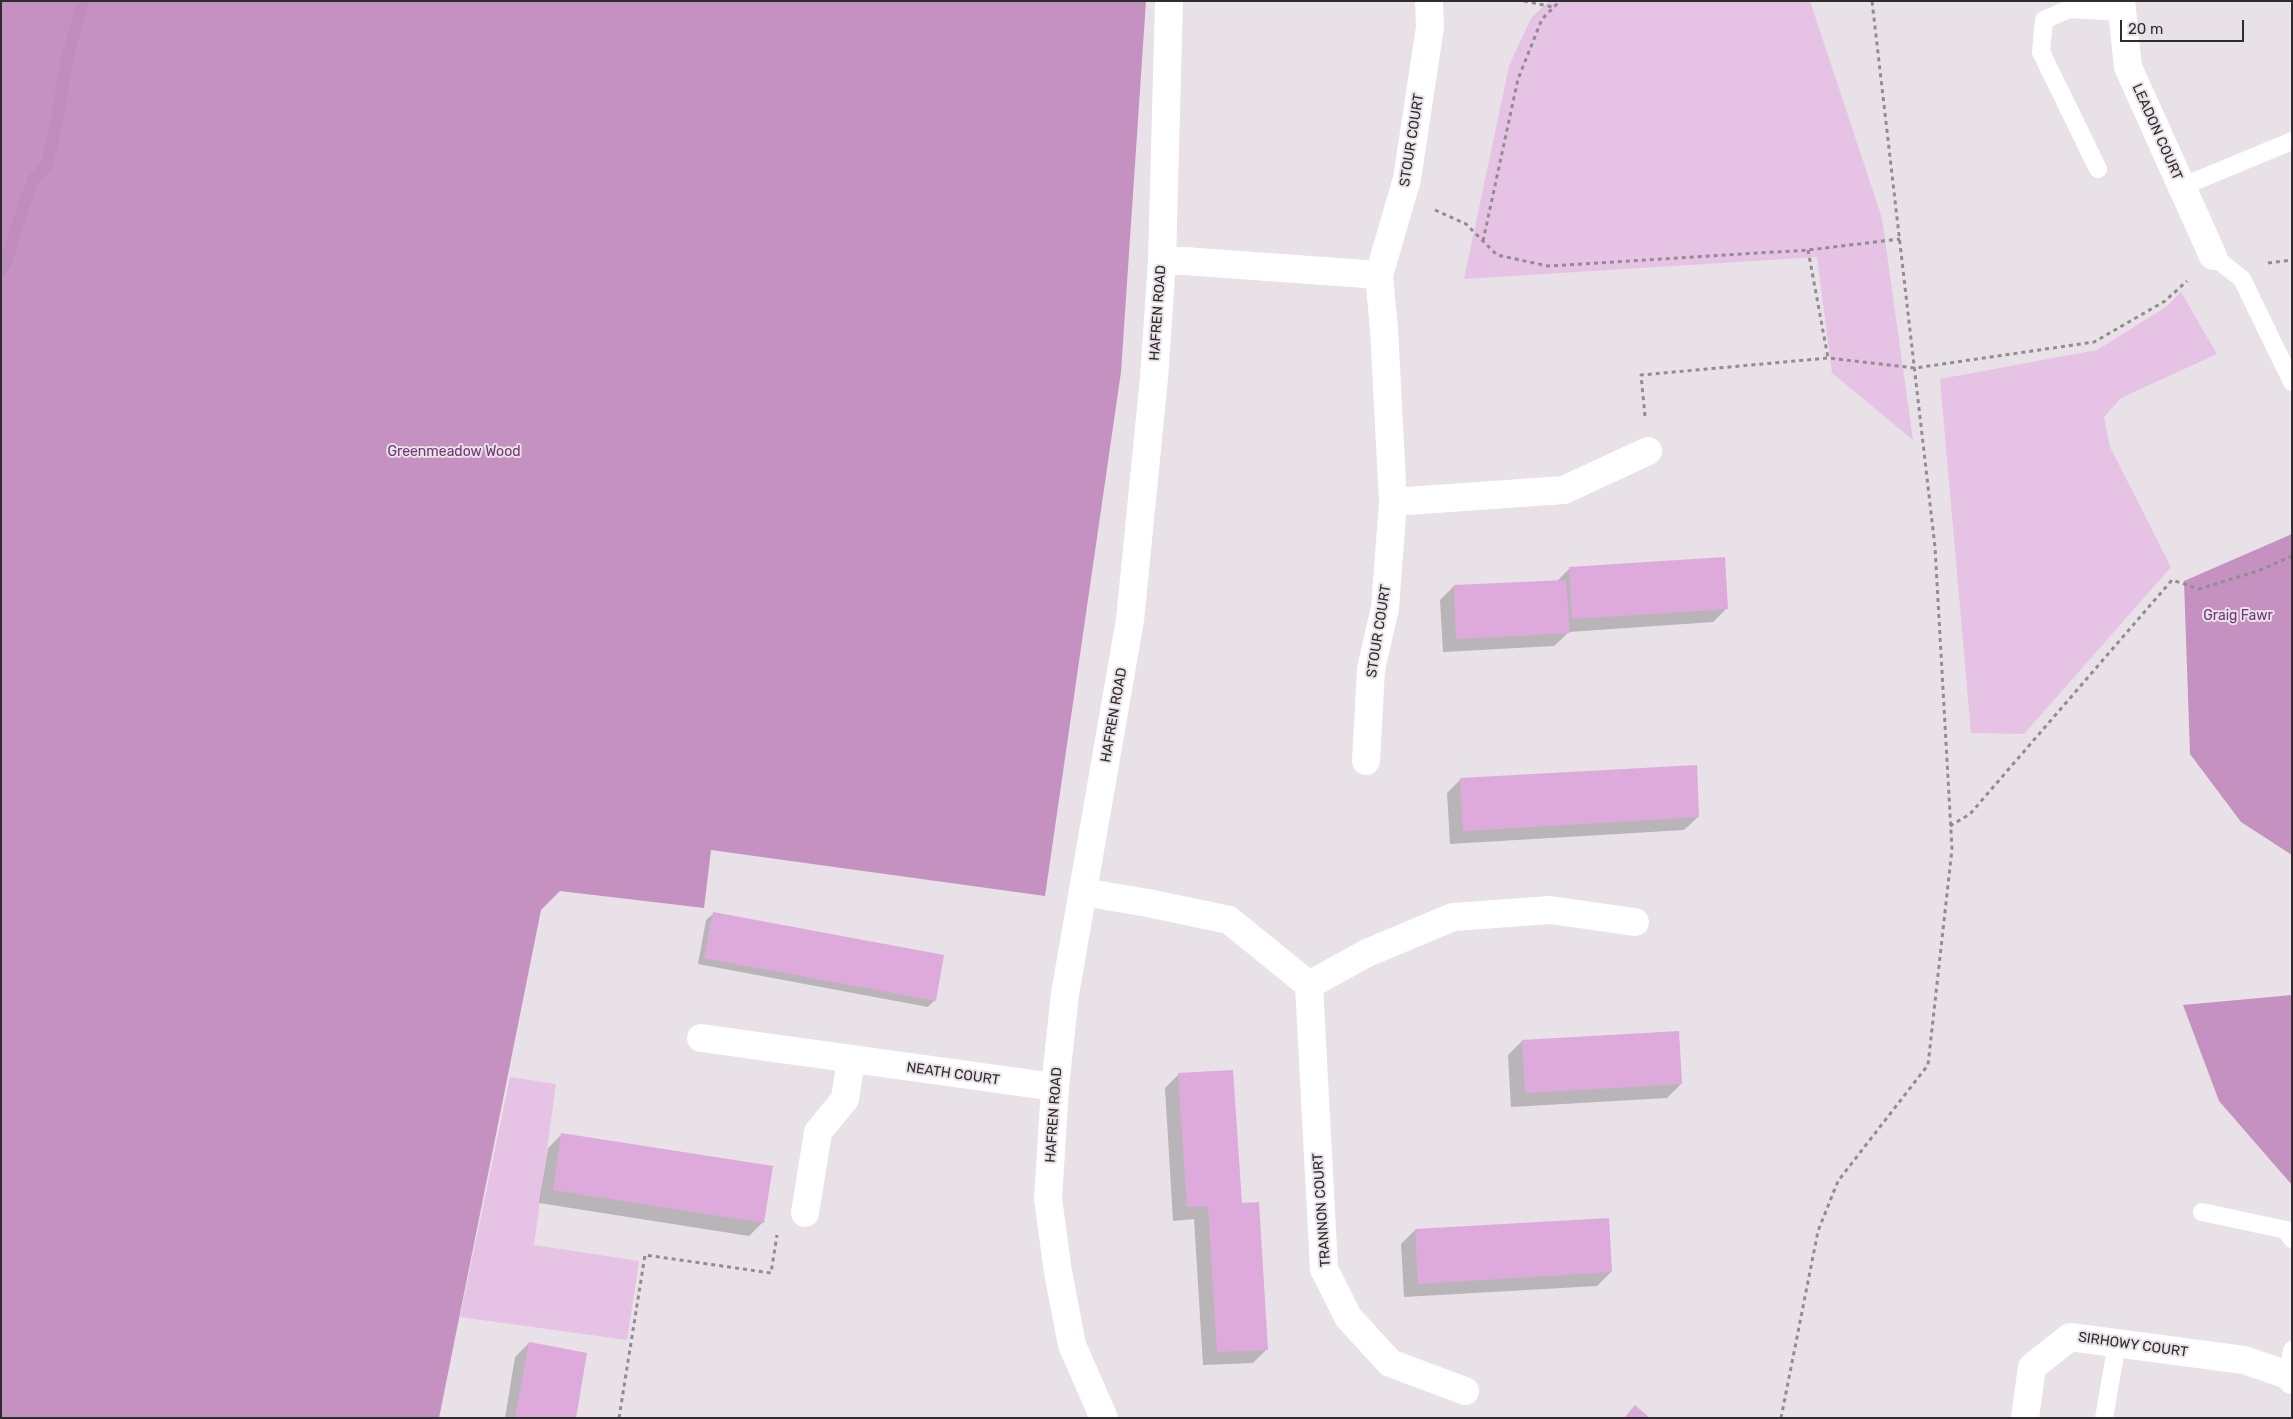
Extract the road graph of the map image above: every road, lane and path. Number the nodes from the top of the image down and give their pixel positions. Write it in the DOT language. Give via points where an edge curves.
graph roads {
  1 [pos="1169,1"];
  2 [pos="1430,1"];
  3 [pos="1524,1"];
  4 [pos="1560,1"];
  5 [pos="1872,1"];
  6 [pos="2067,5"];
  7 [pos="2122,6"];
  8 [pos="1554,8"];
  9 [pos="2292,141"];
  10 [pos="2098,169"];
  11 [pos="2182,187"];
  12 [pos="1403,194"];
  13 [pos="1900,239"];
  14 [pos="1483,241"];
  15 [pos="1808,250"];
  16 [pos="2213,256"];
  17 [pos="2292,260"];
  18 [pos="1162,261"];
  19 [pos="1379,275"];
  20 [pos="1828,358"];
  21 [pos="1915,368"];
  22 [pos="2292,382"];
  23 [pos="1648,451"];
  24 [pos="1393,502"];
  25 [pos="2292,556"];
  26 [pos="1366,761"];
  27 [pos="1950,826"];
  28 [pos="1084,892"];
  29 [pos="1635,922"];
  30 [pos="1310,985"];
  31 [pos="701,1038"];
  32 [pos="851,1060"];
  33 [pos="1055,1087"];
  34 [pos="2202,1212"];
  35 [pos="805,1214"];
  36 [pos="2292,1239"];
  37 [pos="2117,1343"];
  38 [pos="2290,1369"];
  39 [pos="1465,1391"];
  40 [pos="619,1418"];
  41 [pos="1104,1418"];
  42 [pos="1781,1418"];
  43 [pos="2025,1418"];
  44 [pos="2104,1418"];
  1 -- 18 [label="street, HAFREN ROAD"];
  2 -- 12 [label="street, STOUR COURT" via="1430,27"];
  3 -- 8 [label="path"];
  4 -- 8 [label="path"];
  5 -- 13 [label="path"];
  6 -- 7 [label="lane"];
  6 -- 10 [label="lane" via="2044,20 2041,52"];
  7 -- 11 [label="street, LEADON COURT" via="2128,68"];
  8 -- 14 [label="path" via="1542,19 1518,79"];
  9 -- 11 [label="lane"];
  11 -- 16 [label="street, LEADON COURT"];
  12 -- 14 [label="path" via="1466,224"];
  12 -- 19 [label="street, STOUR COURT"];
  13 -- 15 [label="path"];
  13 -- 21 [label="path"];
  14 -- 15 [label="path" via="1497,255 1548,266"];
  15 -- 20 [label="path"];
  16 -- 17 [label="path" via="2266,264"];
  16 -- 21 [label="path" via="2165,301 2094,342"];
  16 -- 22 [label="lane" via="2242,279"];
  18 -- 19 [label="street"];
  18 -- 28 [label="street, HAFREN ROAD" via="1130,620"];
  19 -- 24 [label="street, STOUR COURT"];
  20 -- 21 [label="path"];
  20 -- 23 [label="path" via="1641,375"];
  21 -- 27 [label="path" via="1936,547"];
  23 -- 24 [label="street" via="1564,490"];
  24 -- 26 [label="street, STOUR COURT" via="1385,608 1371,668"];
  25 -- 27 [label="path" via="2258,571 2200,589 2172,580 1970,814"];
  27 -- 42 [label="path" via="1952,849 1928,1065 1838,1181 1818,1231"];
  28 -- 30 [label="street" via="1229,920"];
  28 -- 33 [label="street, HAFREN ROAD" via="1066,994"];
  29 -- 30 [label="street" via="1550,910 1453,917 1367,953"];
  30 -- 39 [label="street, TRANNON COURT" via="1324,1269 1348,1317 1390,1363"];
  31 -- 32 [label="street, NEATH COURT"];
  32 -- 33 [label="street, NEATH COURT"];
  32 -- 35 [label="street" via="846,1098 818,1132"];
  33 -- 41 [label="street, HAFREN ROAD" via="1048,1199 1058,1272 1072,1345"];
  34 -- 36 [label="lane" via="2286,1230"];
  35 -- 40 [label="path" via="778,1228 771,1273 645,1255"];
  37 -- 38 [label="street, SIRHOWY COURT"];
  37 -- 43 [label="street, SIRHOWY COURT" via="2070,1337 2032,1367"];
  37 -- 44 [label="lane"];
}
